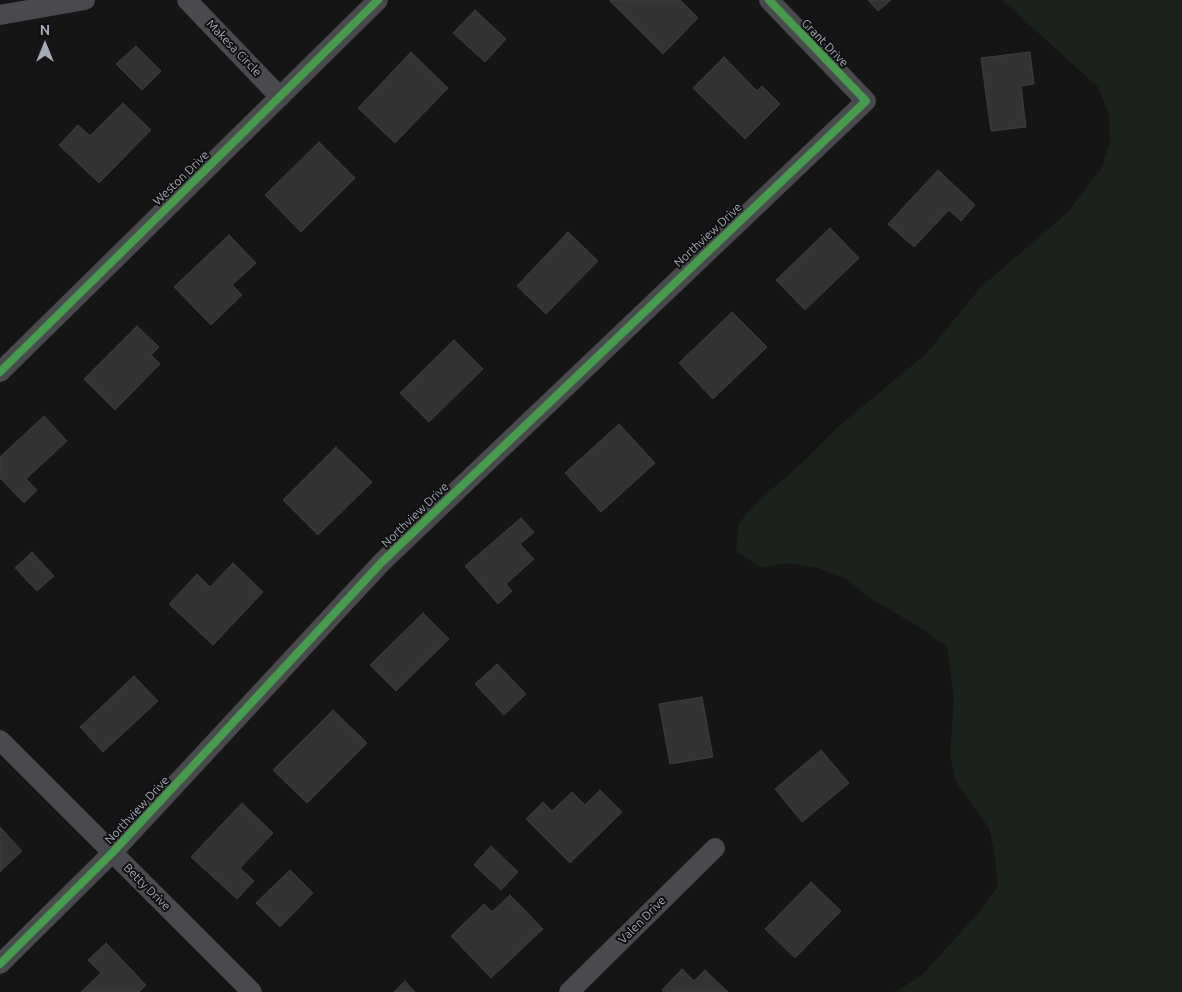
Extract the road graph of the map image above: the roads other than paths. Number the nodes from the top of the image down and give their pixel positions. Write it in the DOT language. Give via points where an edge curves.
graph roads {
  1 [pos="85,0"];
  2 [pos="187,0"];
  3 [pos="378,0"];
  4 [pos="768,0"];
  5 [pos="0,16"];
  6 [pos="280,96"];
  7 [pos="866,102"];
  8 [pos="0,372"];
  9 [pos="0,740"];
  10 [pos="715,848"];
  11 [pos="113,852"];
  12 [pos="0,964"];
  13 [pos="252,992"];
  14 [pos="569,992"];
  1 -- 5 [label="street"];
  2 -- 6 [label="street, Makesa Circle"];
  3 -- 6 [label="street, Weston Drive"];
  4 -- 7 [label="street, Grant Drive"];
  6 -- 8 [label="street, Weston Drive"];
  7 -- 11 [label="street, Northview Drive" via="382,562"];
  9 -- 11 [label="street, Betty Drive"];
  10 -- 14 [label="street, Valen Drive"];
  11 -- 12 [label="street, Northview Drive"];
  11 -- 13 [label="street, Betty Drive"];
}
